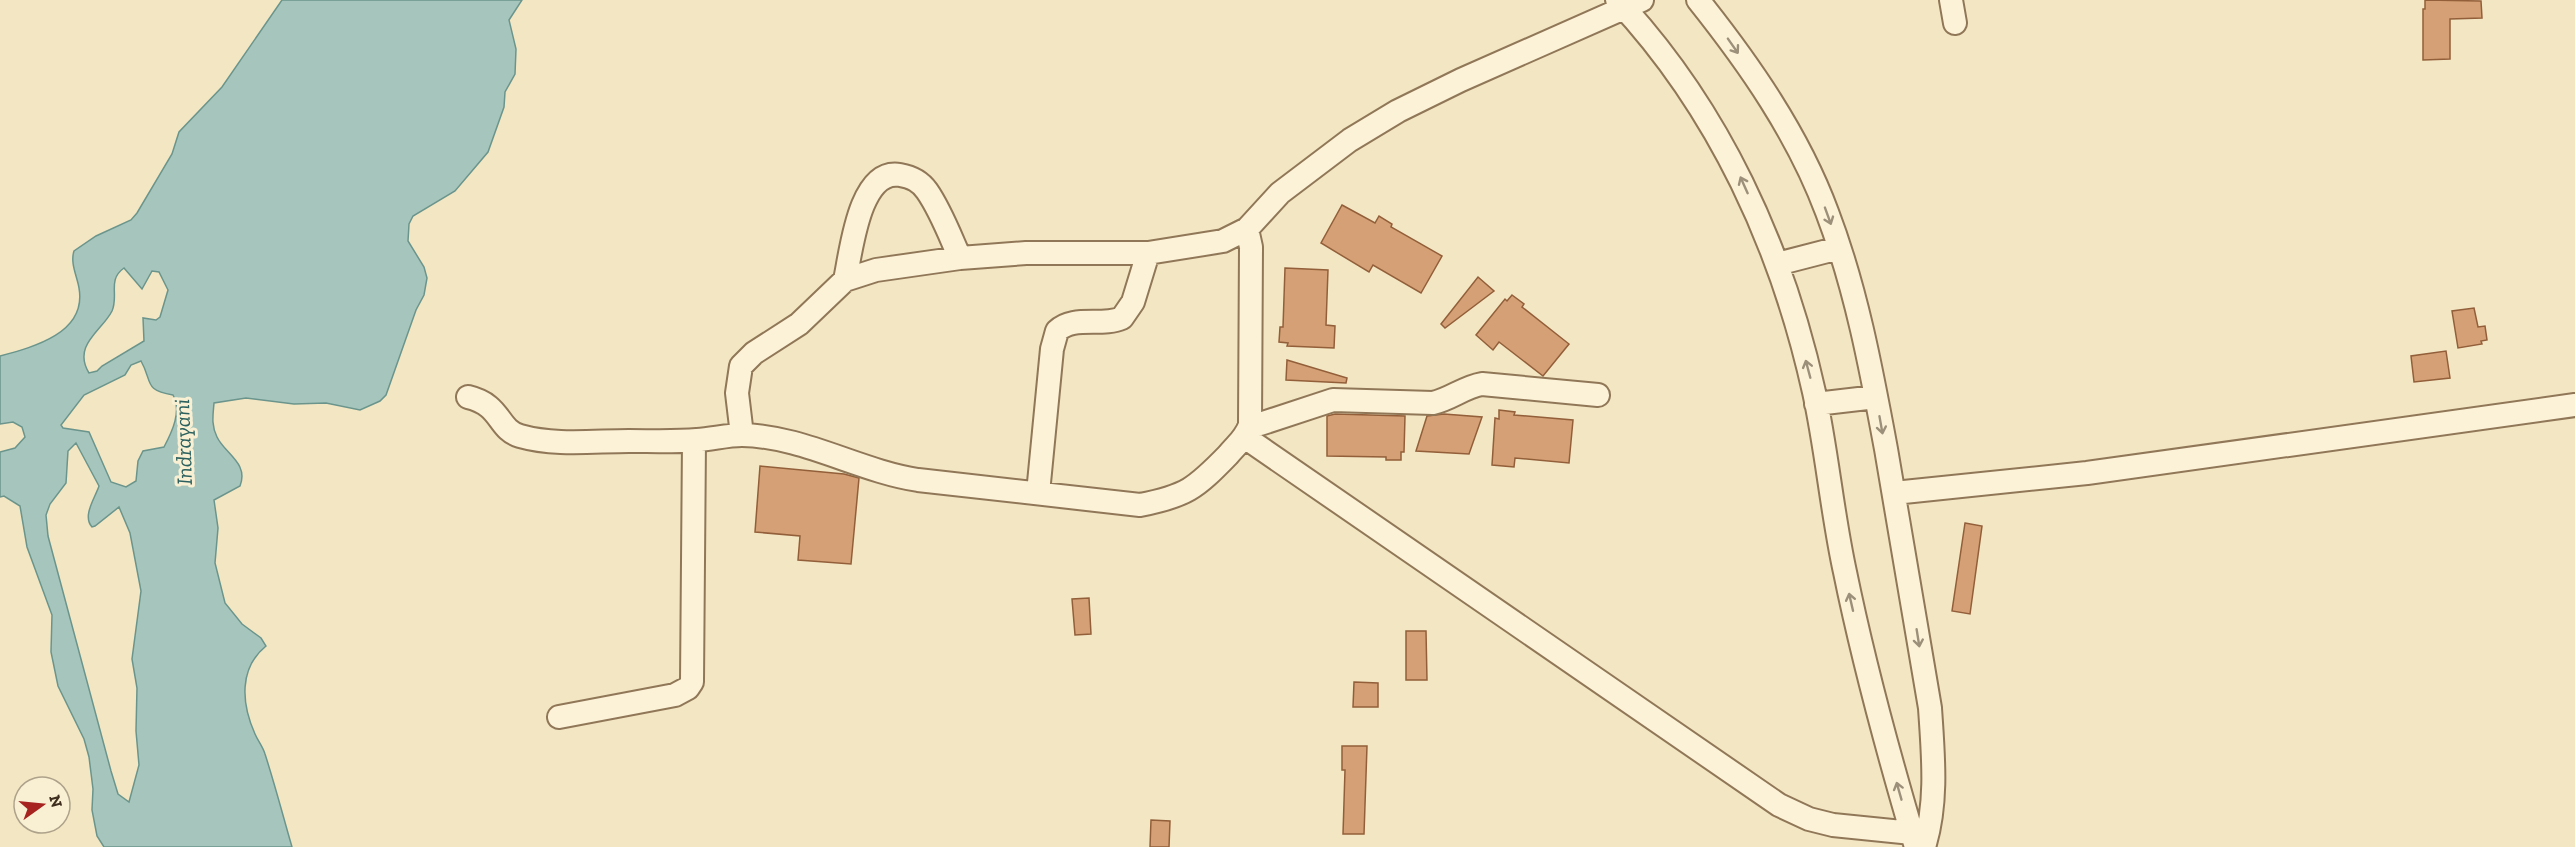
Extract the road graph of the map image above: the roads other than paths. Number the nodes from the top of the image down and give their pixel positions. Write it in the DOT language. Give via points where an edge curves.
graph roads {
  1 [pos="1698,0"];
  2 [pos="1951,0"];
  3 [pos="1628,3"];
  4 [pos="1955,23"];
  5 [pos="1247,228"];
  6 [pos="1839,248"];
  7 [pos="1148,253"];
  8 [pos="960,258"];
  9 [pos="1777,264"];
  10 [pos="845,280"];
  11 [pos="1598,395"];
  12 [pos="468,397"];
  13 [pos="1876,397"];
  14 [pos="1816,404"];
  15 [pos="2575,405"];
  16 [pos="1248,431"];
  17 [pos="742,435"];
  18 [pos="694,441"];
  19 [pos="1038,493"];
  20 [pos="1894,493"];
  21 [pos="559,717"];
  22 [pos="1917,842"];
  1 -- 6 [label="street, one-way" via="1794,139 1827,211"];
  2 -- 4 [label="street"];
  3 -- 5 [label="street" via="1398,111 1350,140 1280,193"];
  9 -- 3 [label="street, one-way" via="1741,177 1683,82"];
  5 -- 7 [label="street" via="1223,241"];
  5 -- 16 [label="street" via="1251,247"];
  6 -- 9 [label="street"];
  6 -- 13 [label="street" via="1853,289"];
  7 -- 8 [label="street"];
  7 -- 19 [label="street" via="1133,302 1122,318 1106,323 1071,323 1057,330"];
  8 -- 10 [label="street" via="876,270"];
  8 -- 10 [label="street" via="927,191 917,180 894,174 882,177 869,193 858,219"];
  14 -- 9 [label="street, one-way"];
  10 -- 17 [label="street" via="799,324 741,366 737,393"];
  11 -- 16 [label="street" via="1490,383 1470,386 1433,403 1333,399"];
  12 -- 18 [label="street" via="481,400 494,409 512,432 526,437 561,441"];
  13 -- 14 [label="street"];
  13 -- 20 [label="street, one-way"];
  22 -- 14 [label="street, one-way" via="1883,736 1845,574"];
  15 -- 20 [label="street" via="2087,473"];
  16 -- 19 [label="street" via="1193,490 1167,499 1140,505"];
  16 -- 22 [label="street" via="1779,805 1809,819"];
  17 -- 18 [label="street"];
  17 -- 19 [label="street" via="791,443 889,476"];
  18 -- 21 [label="street" via="692,682 675,695"];
  20 -- 22 [label="street, one-way" via="1930,708 1934,762 1932,808"];
}
